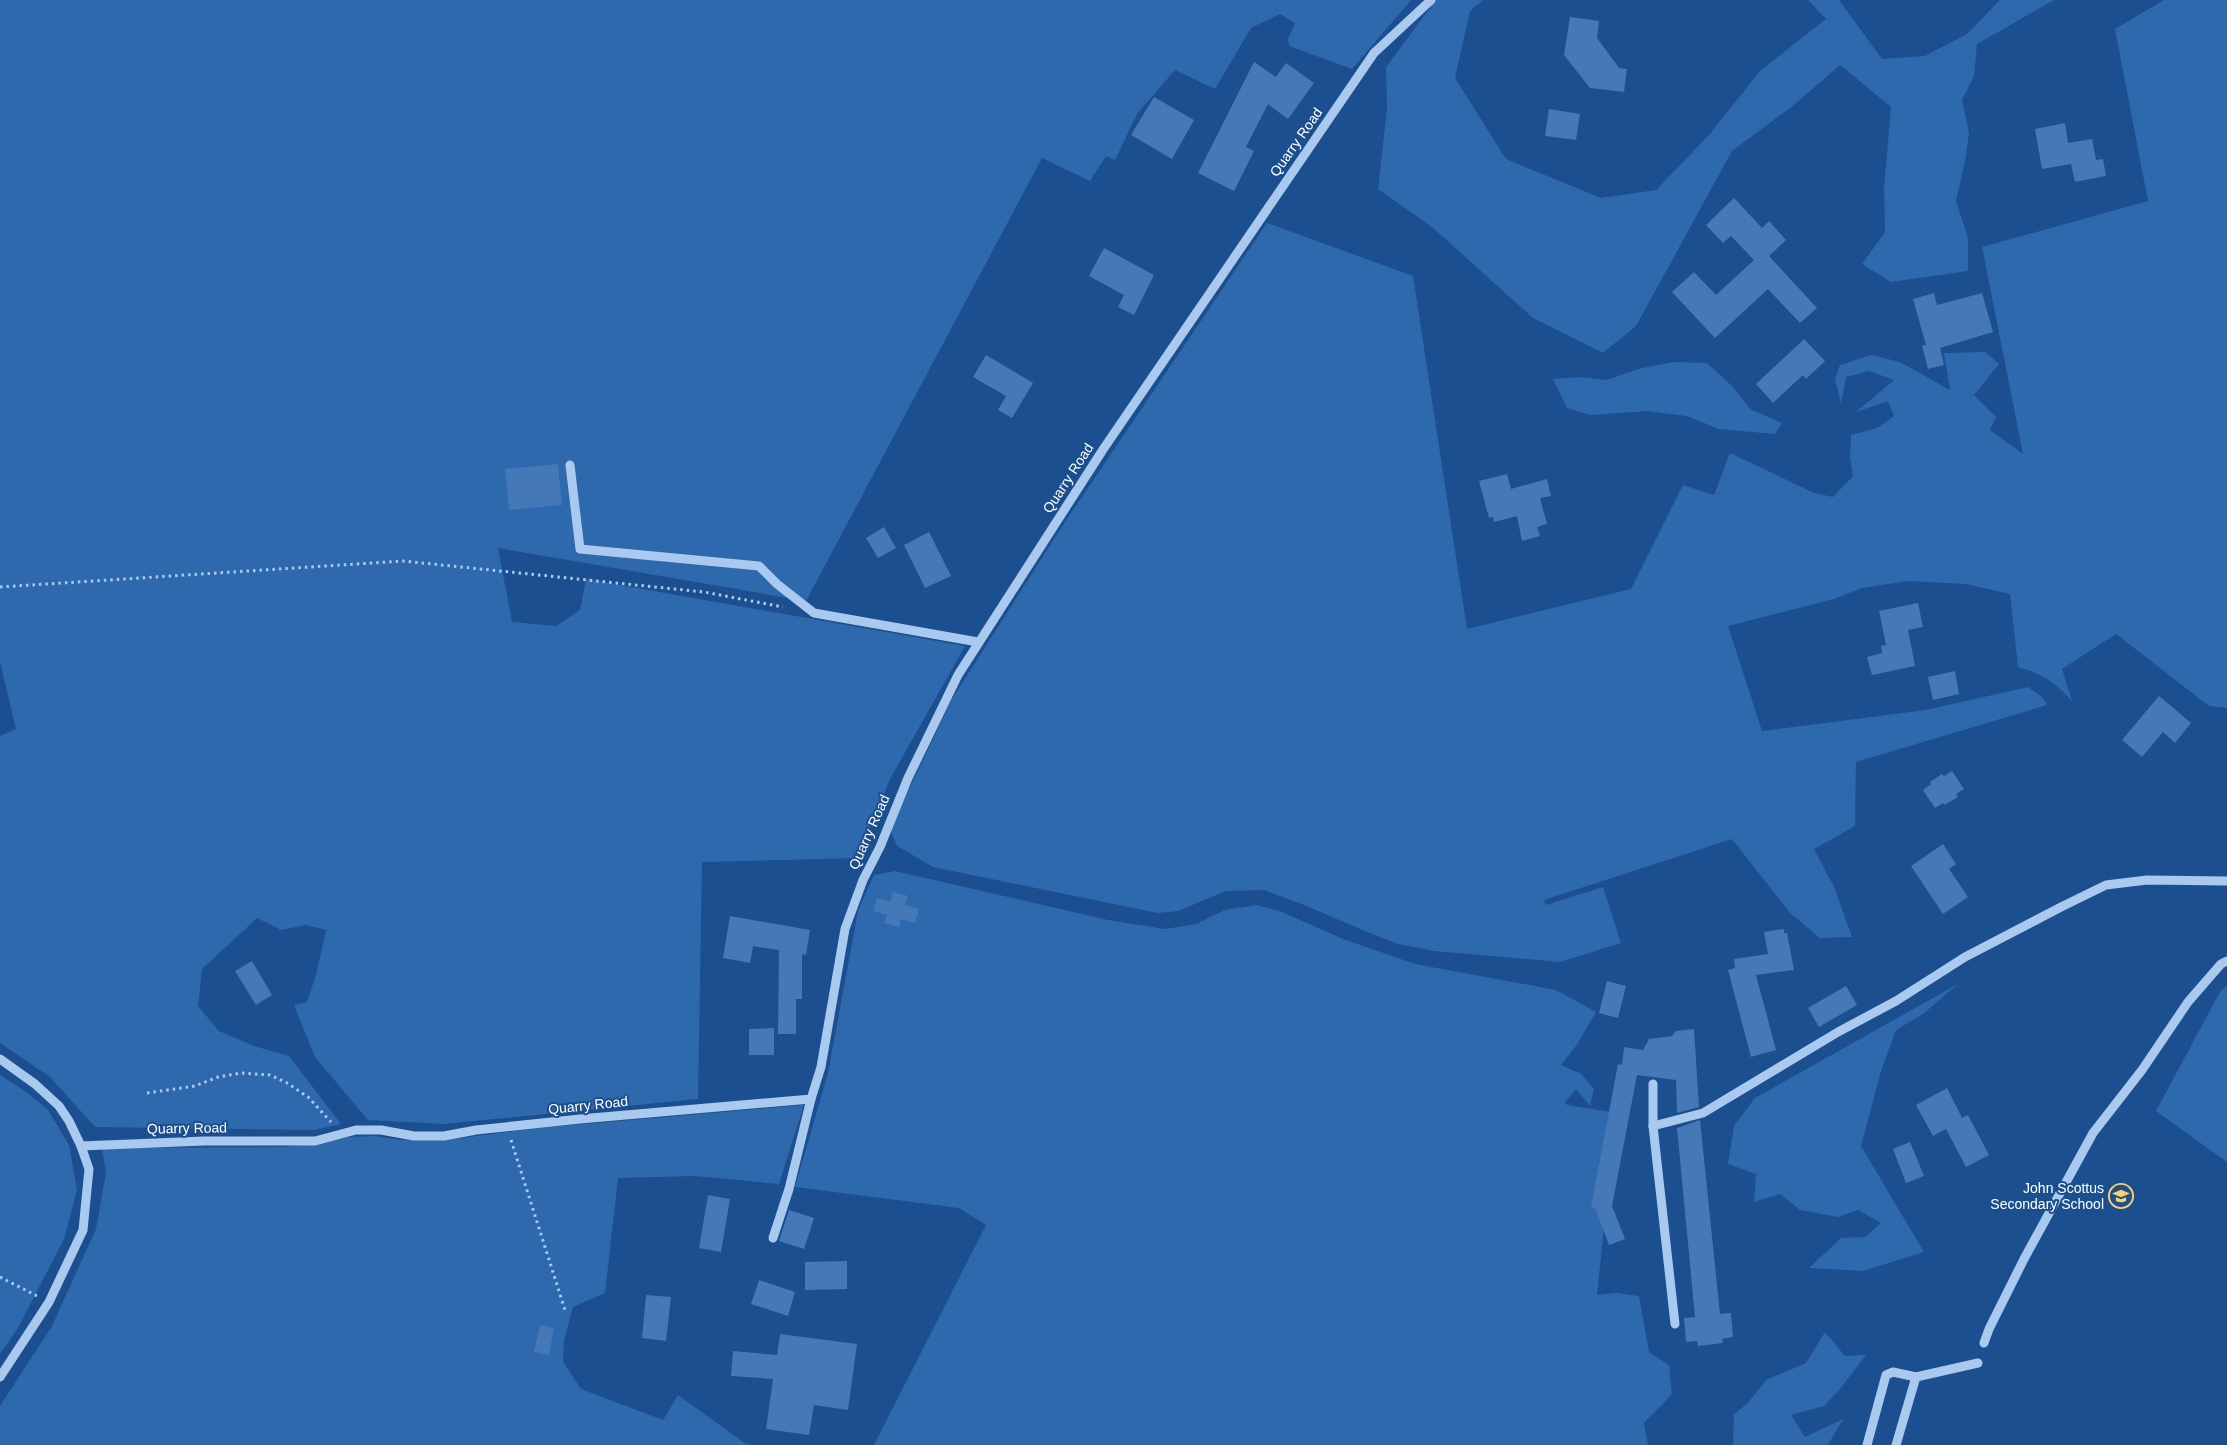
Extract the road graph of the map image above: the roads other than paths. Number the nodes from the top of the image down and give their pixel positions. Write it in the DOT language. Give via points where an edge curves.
graph roads {
  1 [pos="1431,0"];
  2 [pos="570,465"];
  3 [pos="978,642"];
  4 [pos="2227,880"];
  5 [pos="2227,961"];
  6 [pos="0,1059"];
  7 [pos="1653,1084"];
  8 [pos="811,1099"];
  9 [pos="1653,1126"];
  10 [pos="81,1146"];
  11 [pos="774,1238"];
  12 [pos="1674,1324"];
  13 [pos="1984,1343"];
  14 [pos="1978,1363"];
  15 [pos="0,1377"];
  16 [pos="1916,1377"];
  17 [pos="1867,1445"];
  18 [pos="1896,1445"];
  1 -- 3 [label="street, Quarry Road" via="1374,53 1128,412"];
  2 -- 3 [label="street" via="580,549 759,566 814,613"];
  3 -- 8 [label="street, Quarry Road" via="958,675 908,778 848,920 821,1067"];
  4 -- 9 [label="street" via="2147,880 2106,885 1965,957 1896,1001 1703,1113"];
  5 -- 13 [label="street" via="2188,1002 2142,1070 2093,1133 2024,1259"];
  6 -- 10 [label="street" via="36,1084 58,1106"];
  7 -- 9 [label="street"];
  8 -- 10 [label="street, Quarry Road" via="588,1118 444,1136 356,1130 315,1141"];
  8 -- 11 [label="street"];
  9 -- 12 [label="street"];
  10 -- 15 [label="street" via="88,1169 83,1230 49,1302"];
  14 -- 16 [label="street"];
  16 -- 17 [label="street" via="1893,1372 1886,1375"];
  16 -- 18 [label="street"];
}
